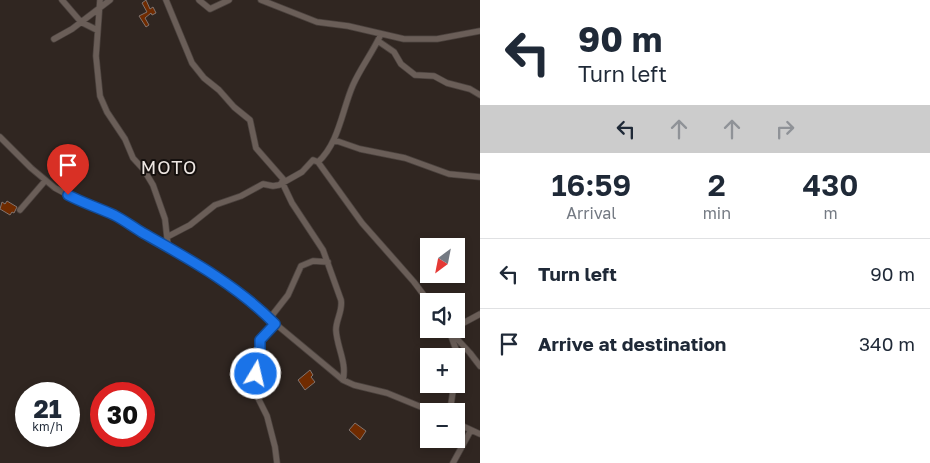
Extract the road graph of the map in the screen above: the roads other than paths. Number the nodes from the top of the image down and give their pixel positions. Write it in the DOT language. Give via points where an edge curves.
graph roads {
  1 [pos="62,0"];
  2 [pos="100,0"];
  3 [pos="110,0"];
  4 [pos="166,0"];
  5 [pos="199,0"];
  6 [pos="229,0"];
  7 [pos="261,0"];
  8 [pos="100,7"];
  9 [pos="81,22"];
  10 [pos="97,30"];
  11 [pos="480,30"];
  12 [pos="381,34"];
  13 [pos="54,39"];
  14 [pos="378,41"];
  15 [pos="480,95"];
  16 [pos="0,137"];
  17 [pos="334,140"];
  18 [pos="318,162"];
  19 [pos="480,177"];
  20 [pos="45,180"];
  21 [pos="283,181"];
  22 [pos="20,210"];
  23 [pos="167,237"];
  24 [pos="168,246"];
  25 [pos="328,262"];
  26 [pos="422,293"];
  27 [pos="480,314"];
  28 [pos="270,318"];
  29 [pos="465,322"];
  30 [pos="275,324"];
  31 [pos="458,338"];
  32 [pos="480,366"];
  33 [pos="343,380"];
  34 [pos="420,406"];
  35 [pos="465,427"];
  36 [pos="471,430"];
  37 [pos="480,434"];
  38 [pos="278,463"];
  39 [pos="453,463"];
  1 -- 9 [label="street"];
  2 -- 8 [label="street"];
  3 -- 8 [label="street"];
  4 -- 21 [label="street" via="192,63 250,120 256,148"];
  5 -- 6 [label="street" via="212,9"];
  7 -- 12 [label="street" via="317,22"];
  8 -- 9 [label="street"];
  8 -- 10 [label="street"];
  9 -- 10 [label="street"];
  9 -- 13 [label="street"];
  10 -- 23 [label="street" via="97,69 103,104 133,158 153,185"];
  11 -- 12 [label="street" via="428,40"];
  12 -- 14 [label="street"];
  14 -- 15 [label="street" via="390,48 416,75 434,76"];
  14 -- 17 [label="street" via="353,86"];
  16 -- 20 [label="street"];
  17 -- 18 [label="street" via="327,154"];
  17 -- 19 [label="street" via="405,158 449,174"];
  18 -- 21 [label="street" via="313,160 302,172"];
  18 -- 26 [label="street" via="362,223"];
  20 -- 22 [label="street"];
  20 -- 24 [label="street"];
  21 -- 23 [label="street" via="275,186 263,184 216,205 190,225"];
  21 -- 25 [label="street" via="292,203"];
  23 -- 24 [label="street"];
  24 -- 28 [label="street"];
  25 -- 28 [label="street" via="313,261 301,266 288,295"];
  25 -- 33 [label="street" via="342,305 336,327 344,365"];
  27 -- 29 [label="street"];
  28 -- 30 [label="street"];
  30 -- 33 [label="street"];
  30 -- 38 [label="street" via="260,340 260,362 255,383 276,446"];
  31 -- 32 [label="street"];
  33 -- 34 [label="street"];
  35 -- 36 [label="street"];
  36 -- 37 [label="street"];
  36 -- 39 [label="street"];
}
